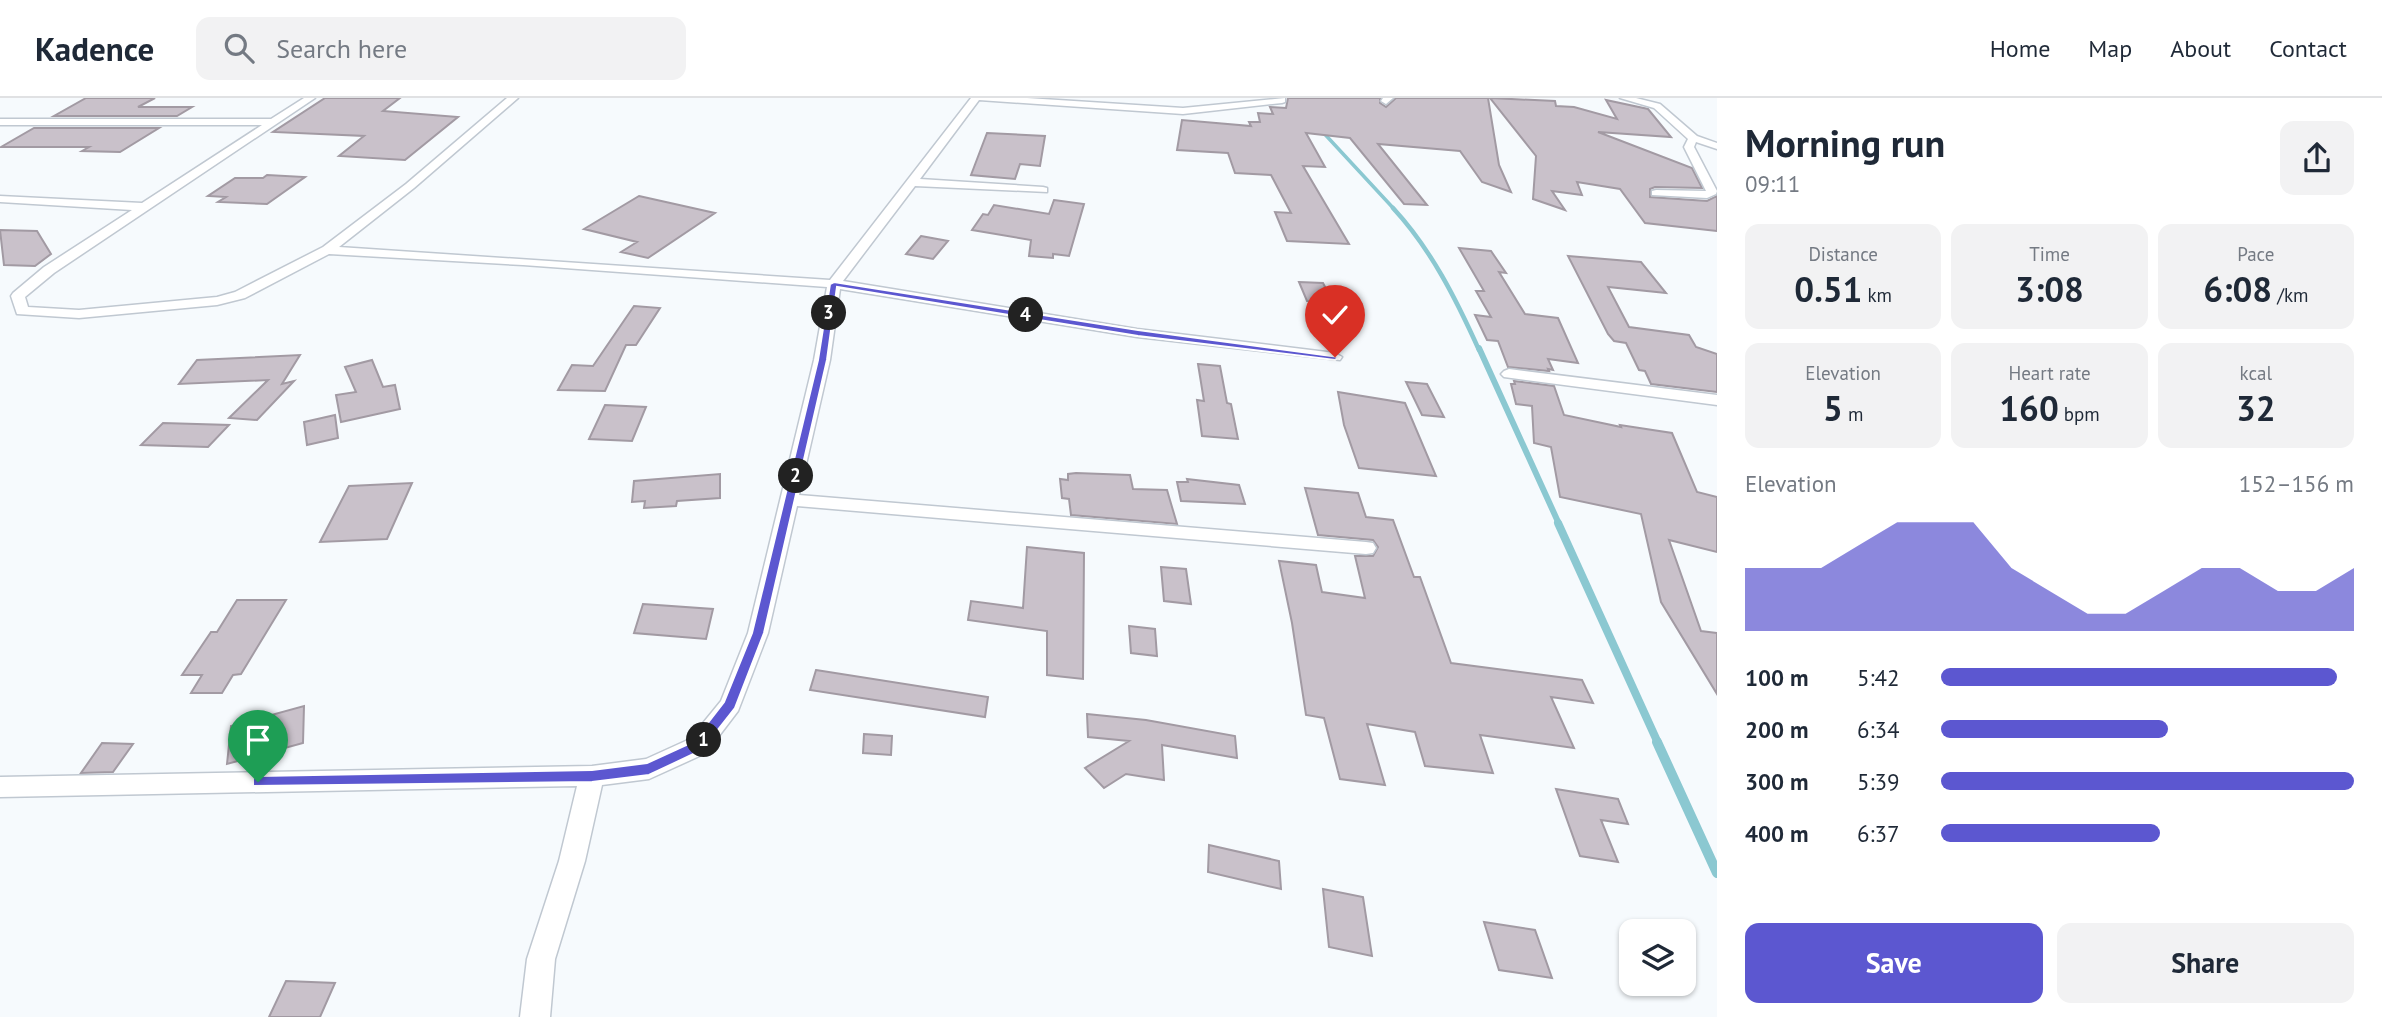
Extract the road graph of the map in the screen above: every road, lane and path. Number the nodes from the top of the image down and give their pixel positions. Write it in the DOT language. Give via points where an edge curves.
graph roads {
  1 [pos="310,98"];
  2 [pos="513,98"];
  3 [pos="976,98"];
  4 [pos="983,98"];
  5 [pos="1614,98"];
  6 [pos="1628,99"];
  7 [pos="1282,100"];
  8 [pos="0,122"];
  9 [pos="276,122"];
  10 [pos="1693,138"];
  11 [pos="1717,146"];
  12 [pos="912,181"];
  13 [pos="1044,190"];
  14 [pos="1656,193"];
  15 [pos="0,199"];
  16 [pos="146,207"];
  17 [pos="327,250"];
  18 [pos="834,284"];
  19 [pos="1335,357"];
  20 [pos="1509,374"];
  21 [pos="1717,400"];
  22 [pos="790,500"];
  23 [pos="1366,548"];
  24 [pos="592,776"];
  25 [pos="0,787"];
  26 [pos="535,1017"];
  1 -- 9 [label="street"];
  2 -- 17 [label="street"];
  3 -- 12 [label="street"];
  4 -- 7 [label="street" via="1173,111"];
  5 -- 6 [label="street"];
  6 -- 10 [label="street" via="1657,106"];
  8 -- 9 [label="street"];
  9 -- 16 [label="street"];
  10 -- 11 [label="street"];
  10 -- 14 [label="street" via="1689,147 1712,192"];
  12 -- 13 [label="street"];
  12 -- 18 [label="street"];
  15 -- 16 [label="street"];
  16 -- 17 [label="street" via="49,270 18,296 22,311 79,314 217,301 240,295"];
  17 -- 18 [label="street"];
  18 -- 19 [label="street" via="1138,333"];
  18 -- 22 [label="street"];
  20 -- 21 [label="street"];
  22 -- 23 [label="street"];
  22 -- 24 [label="street" via="758,633 730,705 712,731 698,746 649,769"];
  24 -- 25 [label="street"];
  24 -- 26 [label="street" via="572,861 541,959"];
}
